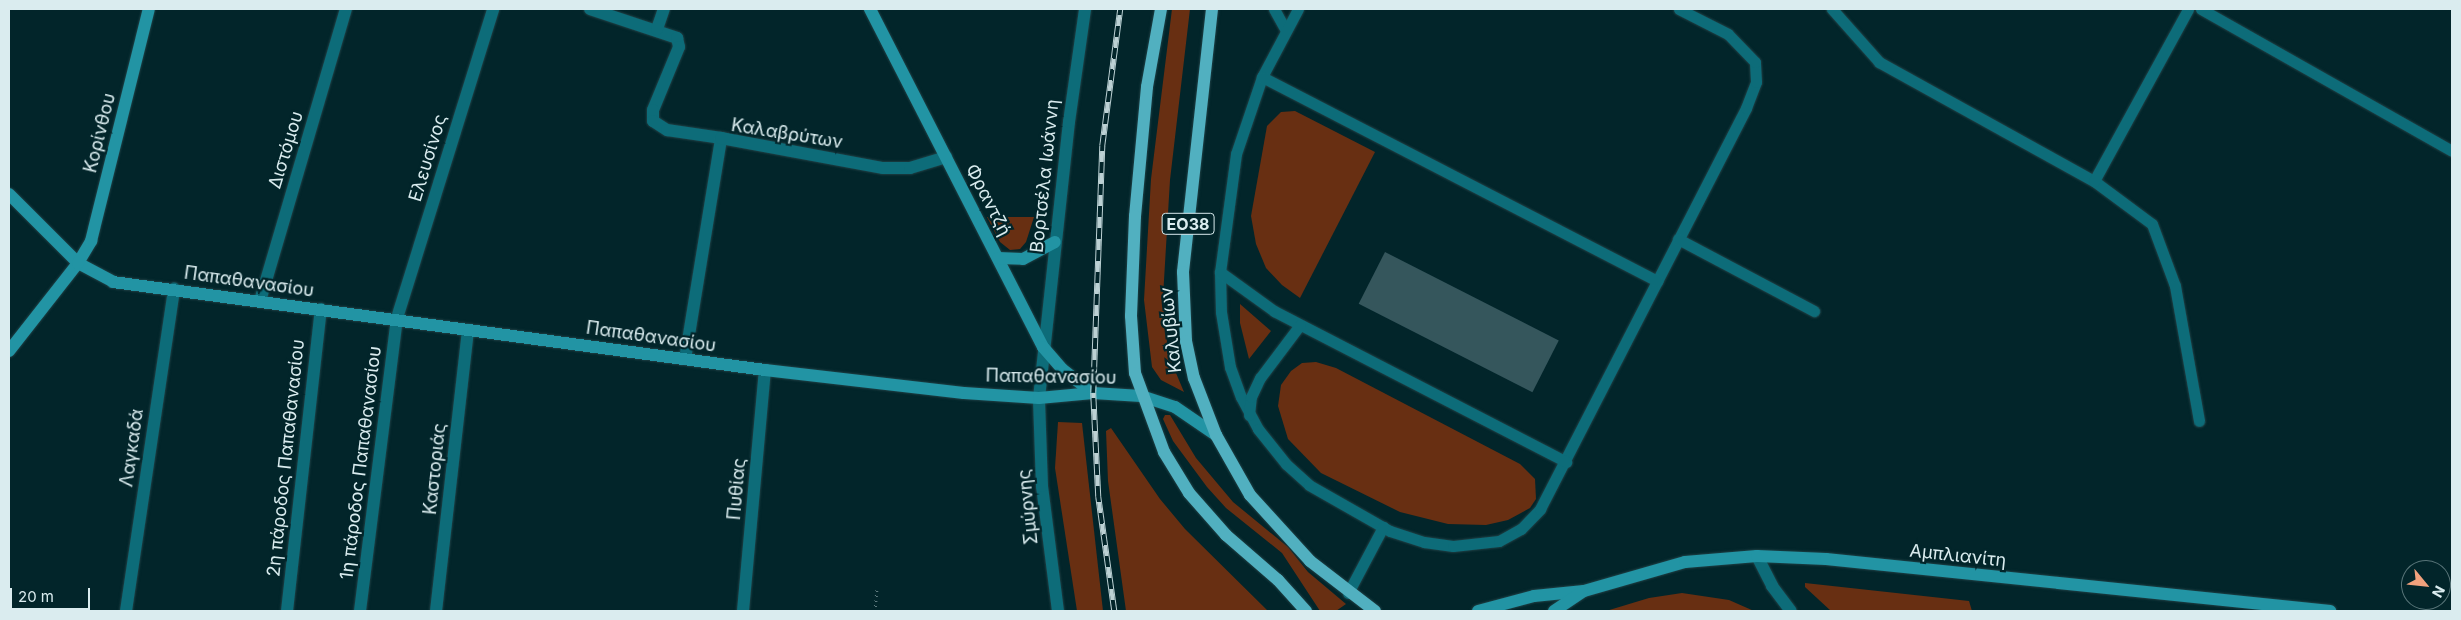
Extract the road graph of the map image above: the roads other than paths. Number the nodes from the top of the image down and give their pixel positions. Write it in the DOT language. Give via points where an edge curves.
graph roads {
  1 [pos="149,9"];
  2 [pos="346,9"];
  3 [pos="492,9"];
  4 [pos="590,9"];
  5 [pos="664,9"];
  6 [pos="870,9"];
  7 [pos="1085,9"];
  8 [pos="1161,9"];
  9 [pos="1212,9"];
  10 [pos="1274,9"];
  11 [pos="1298,9"];
  12 [pos="1679,9"];
  13 [pos="1832,9"];
  14 [pos="2188,9"];
  15 [pos="2201,9"];
  16 [pos="657,29"];
  17 [pos="1285,29"];
  18 [pos="1262,77"];
  19 [pos="721,138"];
  20 [pos="2452,151"];
  21 [pos="946,157"];
  22 [pos="2094,181"];
  23 [pos="9,194"];
  24 [pos="1678,239"];
  25 [pos="1055,242"];
  26 [pos="998,258"];
  27 [pos="78,263"];
  28 [pos="1220,272"];
  29 [pos="1657,281"];
  30 [pos="174,289"];
  31 [pos="260,301"];
  32 [pos="321,309"];
  33 [pos="1814,311"];
  34 [pos="397,318"];
  35 [pos="1300,325"];
  36 [pos="468,330"];
  37 [pos="1043,347"];
  38 [pos="9,351"];
  39 [pos="685,359"];
  40 [pos="765,370"];
  41 [pos="1093,393"];
  42 [pos="1140,396"];
  43 [pos="1039,398"];
  44 [pos="1249,415"];
  45 [pos="2199,422"];
  46 [pos="1216,435"];
  47 [pos="1566,462"];
  48 [pos="1382,527"];
  49 [pos="1758,556"];
  50 [pos="1584,591"];
  51 [pos="1348,593"];
  52 [pos="126,611"];
  53 [pos="287,611"];
  54 [pos="360,611"];
  55 [pos="436,611"];
  56 [pos="744,611"];
  57 [pos="1058,611"];
  58 [pos="1306,611"];
  59 [pos="1375,611"];
  60 [pos="1478,611"];
  61 [pos="1554,611"];
  62 [pos="1791,611"];
  63 [pos="2330,611"];
  1 -- 27 [label="main road, Κορίνθου" via="95,229"];
  2 -- 31 [label="street, Διστόμου"];
  3 -- 34 [label="street, Ελευσίνος"];
  4 -- 16 [label="street"];
  5 -- 16 [label="street"];
  6 -- 21 [label="main road, Φραντζή"];
  7 -- 25 [label="street, Βορτσέλα Ιωάννη"];
  8 -- 42 [label="main road, Καλυβίων / ΕΟ38" via="1147,87 1135,216 1131,337"];
  9 -- 46 [label="main road, Καλυβίων / ΕΟ38" via="1183,297 1189,359"];
  10 -- 17 [label="lane"];
  11 -- 17 [label="lane"];
  12 -- 24 [label="lane" via="1728,34 1742,45 1756,62 1756,82 1746,108"];
  13 -- 22 [label="lane" via="1879,62"];
  14 -- 22 [label="lane"];
  15 -- 20 [label="lane"];
  16 -- 19 [label="street" via="674,35 680,43 653,110 653,121 667,130"];
  17 -- 18 [label="lane"];
  18 -- 28 [label="lane" via="1236,154"];
  18 -- 29 [label="lane"];
  19 -- 21 [label="street, Καλαβρύτων" via="883,168 910,168"];
  19 -- 39 [label="street, Καλαβρύτων"];
  21 -- 26 [label="main road, Φραντζή"];
  22 -- 45 [label="lane" via="2152,224 2175,286"];
  23 -- 27 [label="main road, Παπαθανασίου"];
  24 -- 29 [label="lane"];
  24 -- 33 [label="lane"];
  25 -- 26 [label="main road" via="1022,259"];
  25 -- 37 [label="street, Βορτσέλα Ιωάννη"];
  26 -- 37 [label="main road, Φραντζή"];
  27 -- 30 [label="main road, Παπαθανασίου" via="113,282"];
  27 -- 38 [label="main road, Κορίνθου"];
  28 -- 35 [label="lane" via="1263,304"];
  28 -- 44 [label="lane" via="1221,312 1228,359"];
  29 -- 47 [label="lane"];
  30 -- 31 [label="main road, Παπαθανασίου"];
  30 -- 52 [label="street, Λαγκαδά"];
  31 -- 32 [label="main road, Παπαθανασίου"];
  32 -- 34 [label="main road, Παπαθανασίου"];
  32 -- 53 [label="street, 2η πάροδος Παπαθανασίου"];
  34 -- 36 [label="main road, Παπαθανασίου"];
  34 -- 54 [label="street, 1η πάροδος Παπαθανασίου"];
  35 -- 44 [label="lane" via="1260,378"];
  35 -- 47 [label="lane"];
  36 -- 39 [label="main road, Παπαθανασίου"];
  36 -- 55 [label="street, Καστοριάς"];
  37 -- 41 [label="main road, Φραντζή" via="1062,369"];
  37 -- 43 [label="street, Βορτσέλα Ιωάννη"];
  39 -- 40 [label="main road, Παπαθανασίου"];
  40 -- 43 [label="main road, Παπαθανασίου"];
  40 -- 56 [label="street, Πυθίας"];
  41 -- 42 [label="main road, Παπαθανασίου"];
  41 -- 43 [label="main road, Παπαθανασίου"];
  42 -- 46 [label="main road, Παπαθανασίου" via="1176,408"];
  42 -- 58 [label="main road, Καλυβίων / ΕΟ38" via="1164,452 1189,493 1226,535 1278,580"];
  43 -- 57 [label="street, Σμύρνης" via="1042,486"];
  44 -- 48 [label="lane" via="1273,448 1302,479"];
  46 -- 51 [label="main road, Καλυβίων / ΕΟ38" via="1231,465 1261,509 1310,561"];
  47 -- 48 [label="lane" via="1534,516 1518,532 1499,540 1446,546"];
  48 -- 51 [label="lane"];
  49 -- 50 [label="main road, Αμπλιανίτη" via="1685,562"];
  49 -- 62 [label="street" via="1769,580"];
  49 -- 63 [label="main road, Αμπλιανίτη" via="1826,559"];
  50 -- 60 [label="main road, Αμπλιανίτη" via="1534,596"];
  50 -- 61 [label="main road, Αμπλιανίτη"];
  51 -- 59 [label="main road, Καλυβίων / ΕΟ38"];
}
